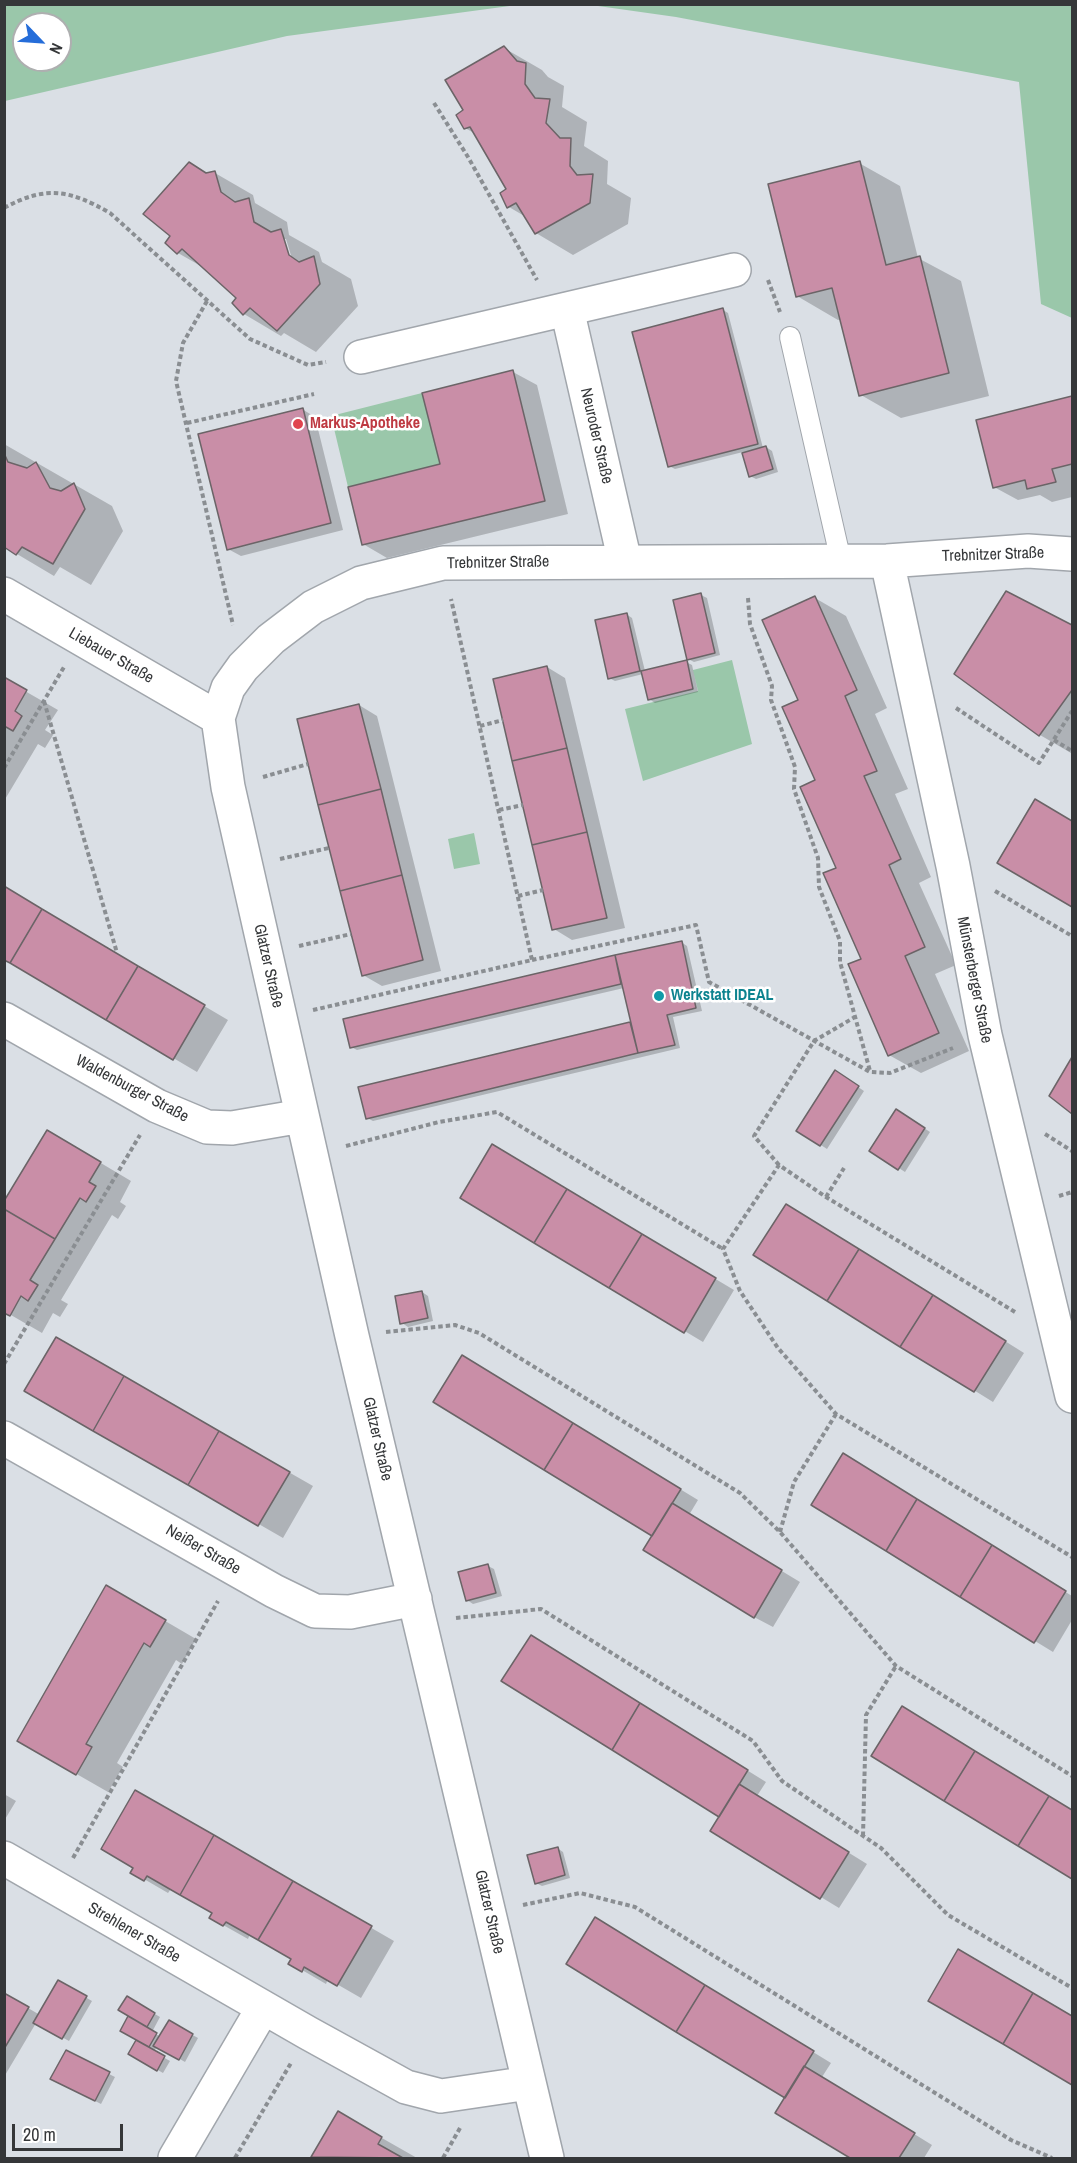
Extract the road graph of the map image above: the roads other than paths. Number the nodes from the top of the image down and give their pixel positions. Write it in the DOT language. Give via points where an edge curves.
graph roads {
  1 [pos="734,270"];
  2 [pos="561,310"];
  3 [pos="790,337"];
  4 [pos="361,357"];
  5 [pos="1072,554"];
  6 [pos="841,561"];
  7 [pos="886,561"];
  8 [pos="625,562"];
  9 [pos="4,594"];
  10 [pos="218,718"];
  11 [pos="4,1019"];
  12 [pos="302,1116"];
  13 [pos="1072,1396"];
  14 [pos="4,1438"];
  15 [pos="417,1611"];
  16 [pos="4,1858"];
  17 [pos="263,2008"];
  18 [pos="529,2083"];
  19 [pos="175,2158"];
  20 [pos="547,2158"];
  1 -- 2 [label="street"];
  2 -- 4 [label="street"];
  2 -- 8 [label="street, Neuroder Straße"];
  3 -- 6 [label="lane"];
  5 -- 7 [label="street, Trebnitzer Straße" via="1028,551"];
  6 -- 7 [label="street, Trebnitzer Straße"];
  6 -- 8 [label="street, Trebnitzer Straße"];
  7 -- 13 [label="street, Münsterberger Straße" via="985,1035"];
  8 -- 10 [label="street, Trebnitzer Straße" via="443,563 361,583 313,607 272,639 228,687"];
  9 -- 10 [label="street, Liebauer Straße"];
  10 -- 12 [label="street, Glatzer Straße" via="228,787"];
  11 -- 12 [label="street, Waldenburger Straße" via="157,1106 207,1127 232,1128"];
  12 -- 15 [label="street, Glatzer Straße"];
  14 -- 15 [label="street, Neißer Straße" via="315,1611"];
  15 -- 18 [label="street, Glatzer Straße"];
  16 -- 17 [label="street, Strehlener Straße"];
  17 -- 18 [label="street, Strehlener Straße" via="406,2087 441,2096"];
  17 -- 19 [label="street"];
  18 -- 20 [label="street, Glatzer Straße"];
}
